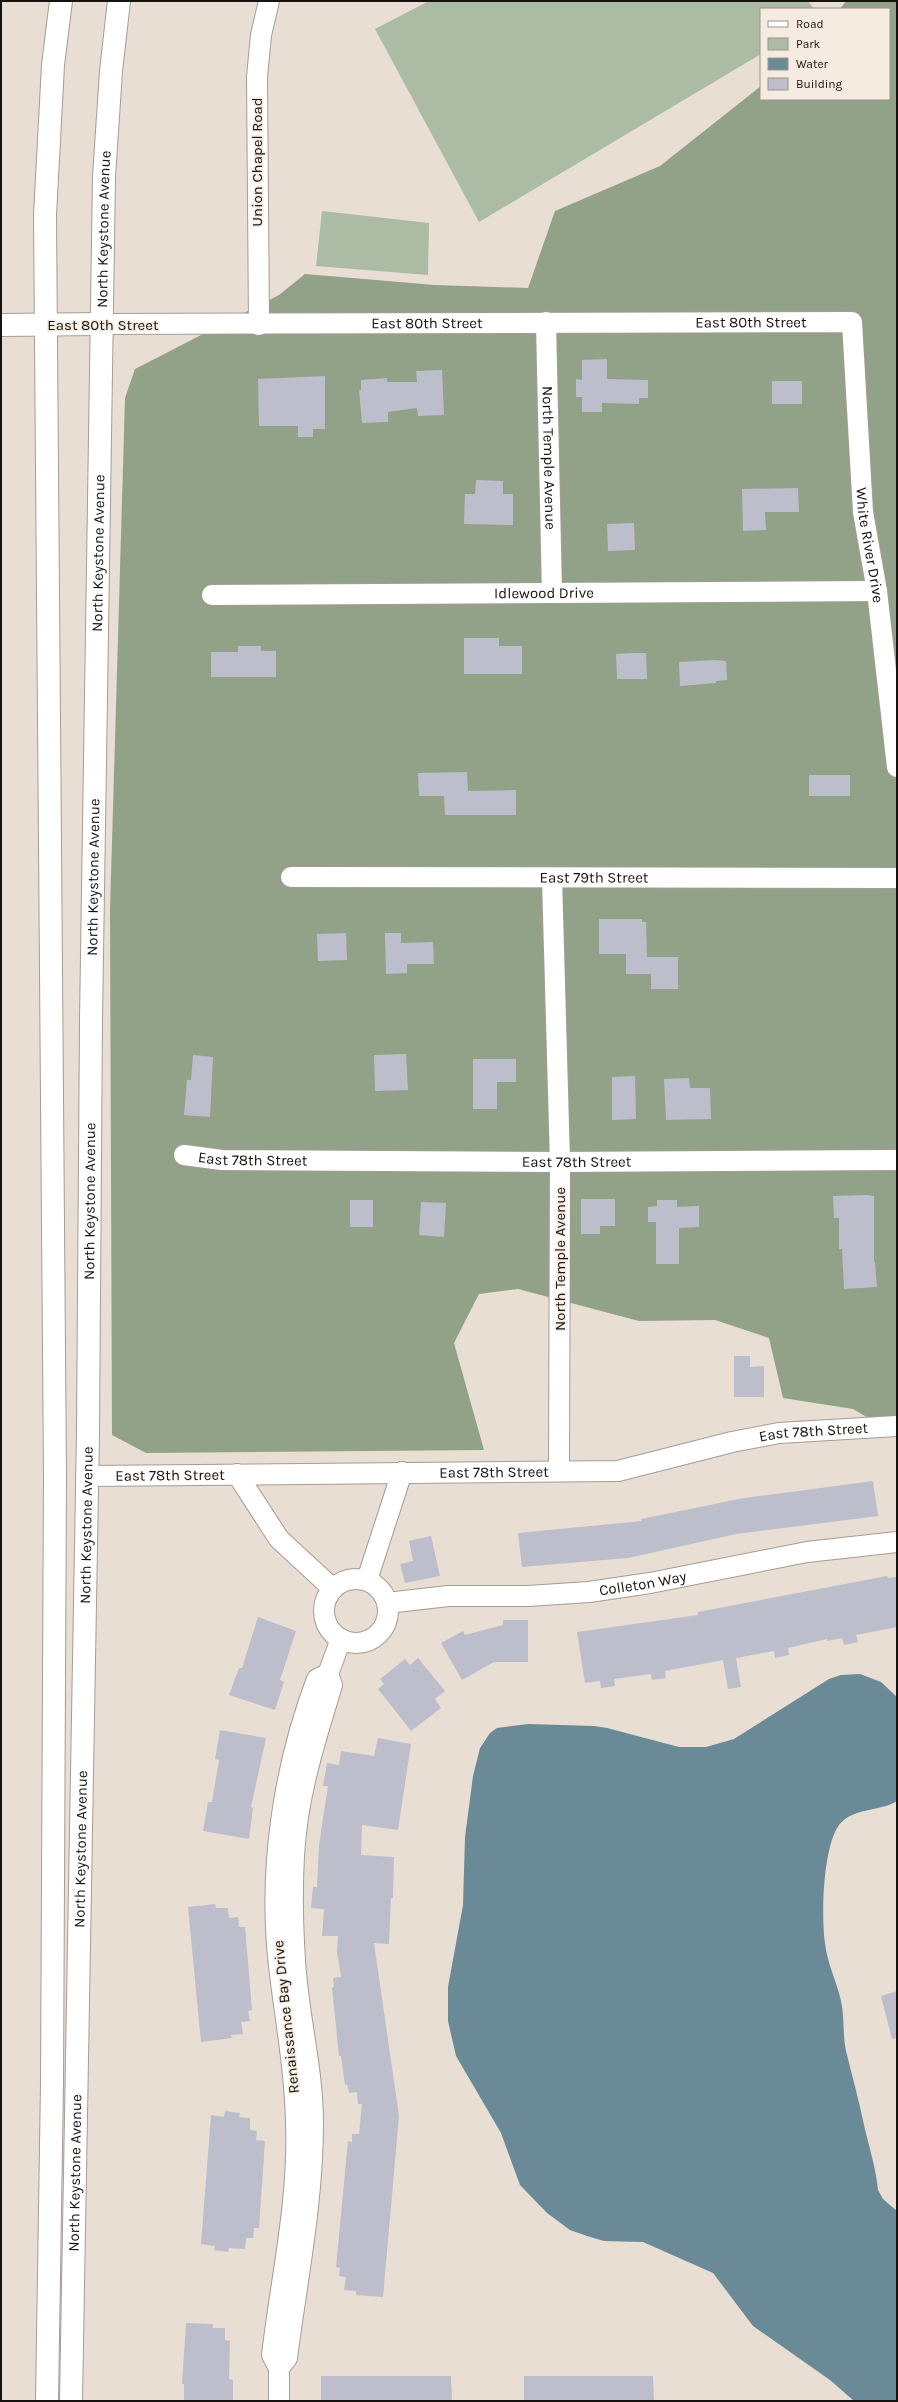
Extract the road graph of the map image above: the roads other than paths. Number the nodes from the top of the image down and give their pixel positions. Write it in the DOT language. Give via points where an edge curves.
graph roads {
  1 [pos="61,1"];
  2 [pos="119,1"];
  3 [pos="269,1"];
  4 [pos="546,322"];
  5 [pos="852,322"];
  6 [pos="47,324"];
  7 [pos="102,324"];
  8 [pos="1,325"];
  9 [pos="259,325"];
  10 [pos="877,591"];
  11 [pos="552,593"];
  12 [pos="212,595"];
  13 [pos="897,767"];
  14 [pos="291,877"];
  15 [pos="552,878"];
  16 [pos="897,878"];
  17 [pos="184,1155"];
  18 [pos="897,1160"];
  19 [pos="560,1162"];
  20 [pos="897,1426"];
  21 [pos="402,1472"];
  22 [pos="560,1472"];
  23 [pos="237,1474"];
  24 [pos="86,1476"];
  25 [pos="897,1542"];
  26 [pos="367,1580"];
  27 [pos="332,1588"];
  28 [pos="387,1603"];
  29 [pos="341,1639"];
  30 [pos="47,2401"];
  31 [pos="71,2401"];
  32 [pos="279,2401"];
  1 -- 6 [label="main road, North Keystone Avenue" via="53,65 47,186"];
  2 -- 7 [label="main road, North Keystone Avenue" via="111,71 104,178"];
  3 -- 9 [label="street, Union Chapel Road" via="261,35 257,77"];
  4 -- 5 [label="street, East 80th Street"];
  4 -- 9 [label="street, East 80th Street"];
  4 -- 11 [label="street, North Temple Avenue"];
  5 -- 10 [label="street, White River Drive" via="863,512"];
  6 -- 7 [label="main road, East 80th Street"];
  6 -- 8 [label="main road, East 80th Street"];
  6 -- 30 [label="main road, North Keystone Avenue" via="54,1453 52,2083"];
  7 -- 9 [label="street, East 80th Street"];
  7 -- 24 [label="main road, North Keystone Avenue"];
  10 -- 11 [label="street, Idlewood Drive"];
  10 -- 13 [label="street, White River Drive"];
  11 -- 12 [label="street, Idlewood Drive"];
  14 -- 15 [label="street, East 79th Street"];
  15 -- 16 [label="street, East 79th Street"];
  15 -- 19 [label="street, North Temple Avenue"];
  17 -- 19 [label="street, East 78th Street" via="222,1160"];
  18 -- 19 [label="street, East 78th Street"];
  19 -- 22 [label="street, North Temple Avenue"];
  20 -- 22 [label="street, East 78th Street" via="779,1433 732,1442 631,1469"];
  21 -- 22 [label="street, East 78th Street"];
  21 -- 23 [label="street, East 78th Street"];
  21 -- 26 [label="street"];
  23 -- 24 [label="street, East 78th Street"];
  23 -- 27 [label="street" via="279,1539"];
  24 -- 31 [label="main road, North Keystone Avenue"];
  25 -- 28 [label="street, Colleton Way" via="807,1552 602,1590 528,1596 448,1596"];
  26 -- 27 [label="street" via="351,1578"];
  26 -- 28 [label="street" via="382,1590"];
  27 -- 29 [label="street" via="324,1603 324,1613 327,1626"];
  28 -- 29 [label="street" via="388,1618 374,1638 359,1643"];
  29 -- 32 [label="street, Renaissance Bay Drive" via="328,1674 332,1685 318,1728 298,1817 293,1883 295,1962 310,2069 312,2160 310,2199 287,2358 279,2368"];
}
